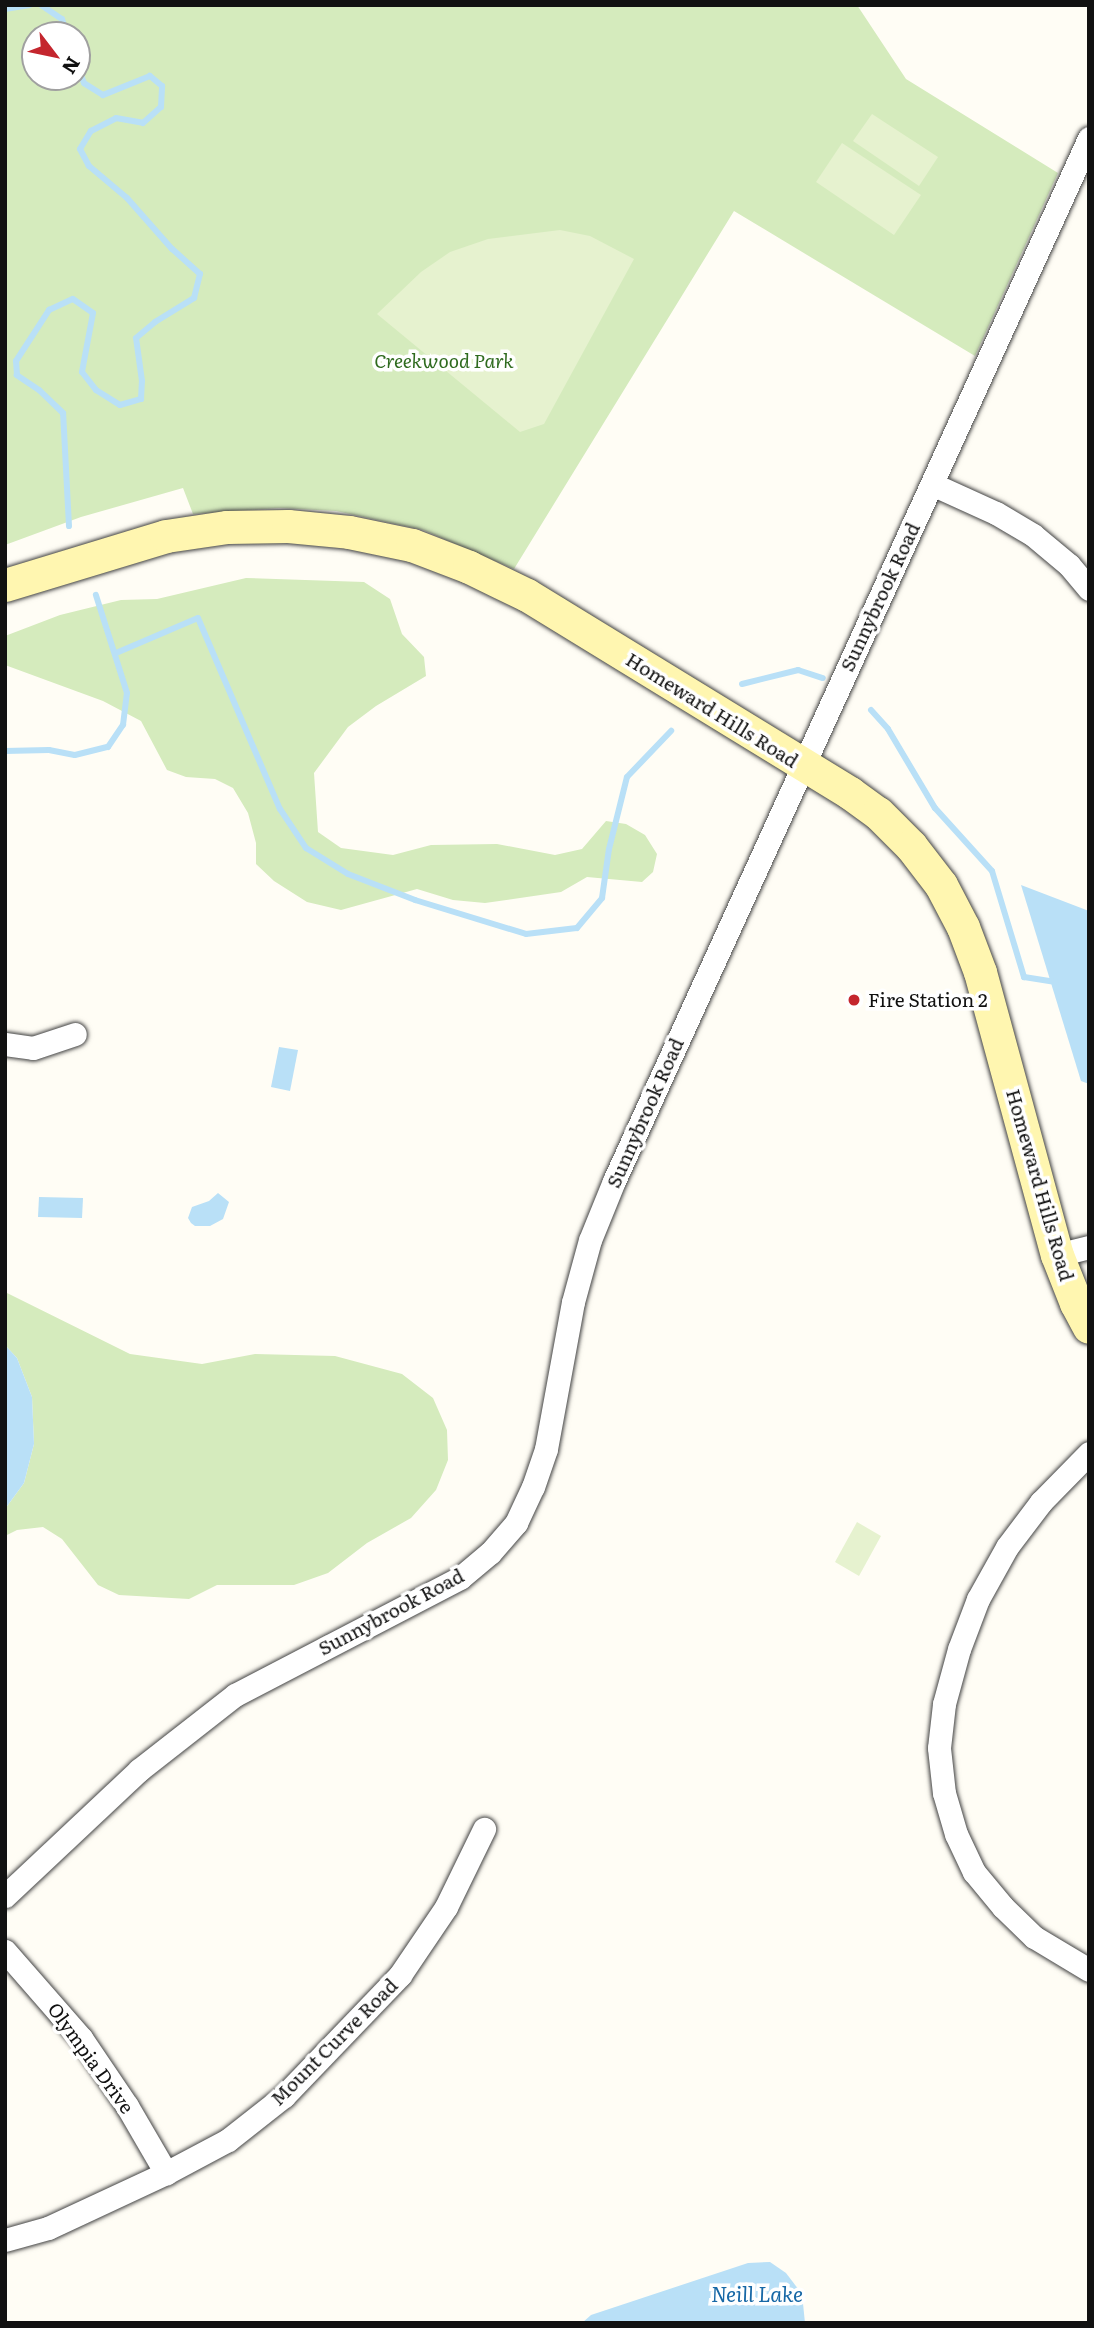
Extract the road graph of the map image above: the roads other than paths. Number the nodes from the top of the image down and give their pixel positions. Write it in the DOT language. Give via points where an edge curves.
graph roads {
  1 [pos="1089,138"];
  2 [pos="1079,187"];
  3 [pos="932,484"];
  4 [pos="5,585"];
  5 [pos="1089,589"];
  6 [pos="803,766"];
  7 [pos="75,1034"];
  8 [pos="5,1044"];
  9 [pos="1073,1251"];
  10 [pos="1089,1327"];
  11 [pos="1089,1453"];
  12 [pos="484,1829"];
  13 [pos="5,1896"];
  14 [pos="5,1951"];
  15 [pos="1089,1970"];
  16 [pos="166,2173"];
  17 [pos="5,2240"];
  1 -- 2 [label="street, Sunnybrook Road"];
  2 -- 3 [label="street, Sunnybrook Road"];
  3 -- 5 [label="street" via="1033,535"];
  3 -- 6 [label="street, Sunnybrook Road"];
  4 -- 6 [label="street, Homeward Hills Road" via="166,536 227,527 288,526 412,545 527,595"];
  6 -- 9 [label="street, Homeward Hills Road" via="878,813 941,885 980,972"];
  6 -- 13 [label="street, Sunnybrook Road" via="590,1240 573,1301 546,1449 516,1523 460,1578 235,1695 139,1770"];
  7 -- 8 [label="street" via="33,1048"];
  9 -- 10 [label="street, Homeward Hills Road"];
  11 -- 15 [label="street" via="1020,1529 978,1599 944,1704 939,1748 944,1793 974,1872 1034,1937"];
  12 -- 16 [label="street, Mount Curve Road" via="446,1907 400,1975 284,2096 228,2140"];
  14 -- 16 [label="street, Olympia Drive" via="81,2038"];
  16 -- 17 [label="street, Mount Curve Road" via="48,2228"];
}
